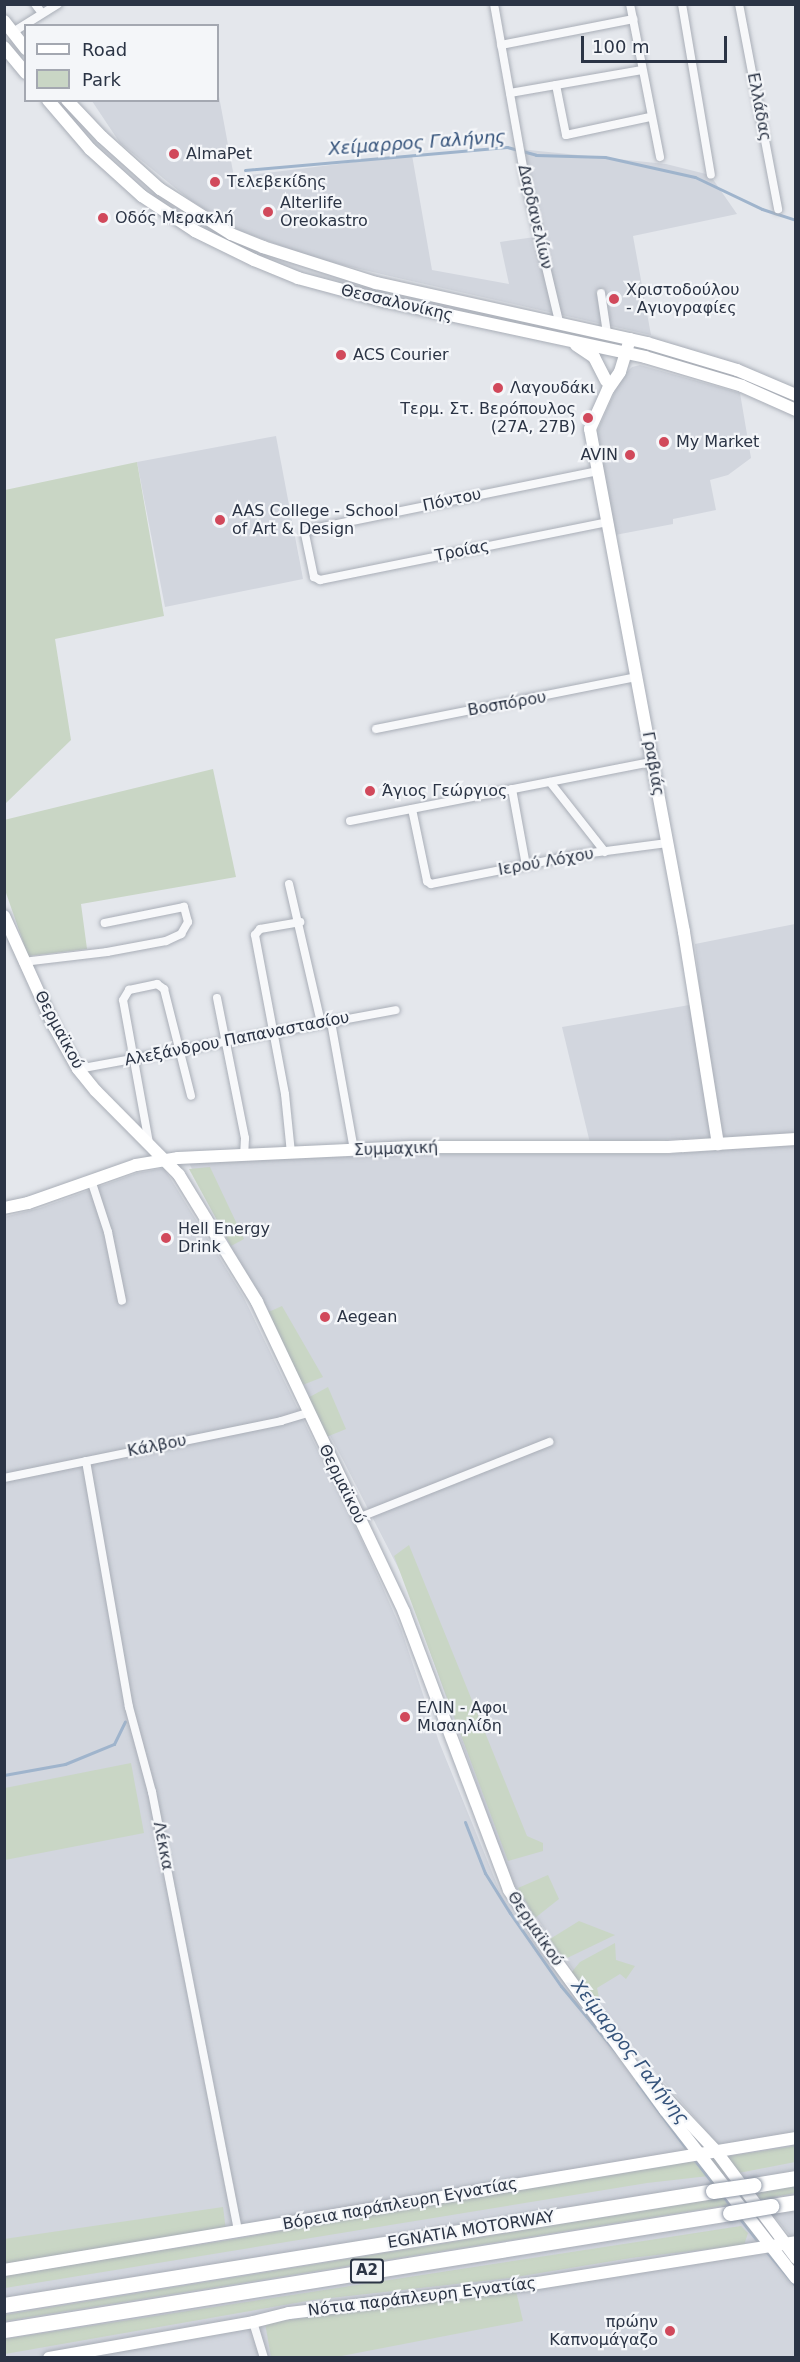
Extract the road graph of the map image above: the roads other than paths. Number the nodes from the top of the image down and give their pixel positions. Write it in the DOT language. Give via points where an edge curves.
graph roads {
  1 [pos="35,4"];
  2 [pos="58,4"];
  3 [pos="494,4"];
  4 [pos="630,4"];
  5 [pos="682,4"];
  6 [pos="739,4"];
  7 [pos="42,13"];
  8 [pos="633,19"];
  9 [pos="4,21"];
  10 [pos="25,24"];
  11 [pos="24,25"];
  12 [pos="13,32"];
  13 [pos="501,45"];
  14 [pos="24,46"];
  15 [pos="4,47"];
  16 [pos="642,70"];
  17 [pos="24,71"];
  18 [pos="556,85"];
  19 [pos="510,93"];
  20 [pos="50,102"];
  21 [pos="69,102"];
  22 [pos="650,117"];
  23 [pos="660,157"];
  24 [pos="711,175"];
  25 [pos="778,210"];
  26 [pos="601,293"];
  27 [pos="559,322"];
  28 [pos="618,336"];
  29 [pos="567,340"];
  30 [pos="620,351"];
  31 [pos="607,385"];
  32 [pos="795,395"];
  33 [pos="795,410"];
  34 [pos="598,471"];
  35 [pos="607,522"];
  36 [pos="317,580"];
  37 [pos="637,678"];
  38 [pos="376,729"];
  39 [pos="652,762"];
  40 [pos="550,782"];
  41 [pos="512,789"];
  42 [pos="412,809"];
  43 [pos="350,821"];
  44 [pos="667,843"];
  45 [pos="605,852"];
  46 [pos="526,865"];
  47 [pos="289,884"];
  48 [pos="4,916"];
  49 [pos="105,922"];
  50 [pos="300,922"];
  51 [pos="23,962"];
  52 [pos="217,998"];
  53 [pos="396,1010"];
  54 [pos="326,1023"];
  55 [pos="273,1032"];
  56 [pos="225,1041"];
  57 [pos="180,1050"];
  58 [pos="132,1059"];
  59 [pos="78,1069"];
  60 [pos="191,1096"];
  61 [pos="795,1138"];
  62 [pos="148,1143"];
  63 [pos="718,1144"];
  64 [pos="354,1150"];
  65 [pos="291,1153"];
  66 [pos="244,1155"];
  67 [pos="165,1159"];
  68 [pos="91,1180"];
  69 [pos="4,1208"];
  70 [pos="122,1301"];
  71 [pos="308,1413"];
  72 [pos="549,1442"];
  73 [pos="86,1461"];
  74 [pos="4,1478"];
  75 [pos="358,1518"];
  76 [pos="641,2075"];
  77 [pos="795,2138"];
  78 [pos="716,2151"];
  79 [pos="698,2154"];
  80 [pos="795,2178"];
  81 [pos="795,2202"];
  82 [pos="238,2232"];
  83 [pos="790,2242"];
  84 [pos="769,2245"];
  85 [pos="795,2258"];
  86 [pos="4,2270"];
  87 [pos="795,2278"];
  88 [pos="4,2305"];
  89 [pos="253,2322"];
  90 [pos="4,2330"];
  91 [pos="49,2358"];
  92 [pos="264,2358"];
  1 -- 7 [label="street"];
  2 -- 7 [label="street"];
  3 -- 13 [label="street, Δαρδανελίων"];
  4 -- 8 [label="street"];
  5 -- 24 [label="street"];
  6 -- 25 [label="street, Ελλάδας"];
  7 -- 10 [label="street"];
  8 -- 13 [label="street"];
  8 -- 16 [label="street"];
  9 -- 12 [label="street"];
  11 -- 12 [label="street"];
  12 -- 14 [label="street"];
  13 -- 19 [label="street, Δαρδανελίων"];
  15 -- 17 [label="street"];
  16 -- 18 [label="street"];
  16 -- 22 [label="street"];
  18 -- 19 [label="street"];
  18 -- 22 [label="street" via="566,135"];
  19 -- 27 [label="street, Δαρδανελίων" via="526,183"];
  20 -- 29 [label="street, Θεσσαλονίκης" via="90,149 142,196 234,251 314,283"];
  21 -- 27 [label="street, Θεσσαλονίκης" via="160,189 231,234 294,259 376,283"];
  22 -- 23 [label="street"];
  26 -- 28 [label="street"];
  27 -- 28 [label="street, Θεσσαλονίκης"];
  28 -- 30 [label="street, Γραβιάς"];
  28 -- 32 [label="street, Θεσσαλονίκης" via="737,370"];
  29 -- 30 [label="street, Θεσσαλονίκης"];
  29 -- 31 [label="street" via="594,357"];
  30 -- 31 [label="street, Γραβιάς"];
  30 -- 33 [label="street, Θεσσαλονίκης" via="742,386"];
  31 -- 34 [label="street, Γραβιάς" via="590,429"];
  34 -- 35 [label="street, Γραβιάς"];
  34 -- 36 [label="street, Πόντου" via="306,531"];
  35 -- 36 [label="street, Τροίας"];
  35 -- 37 [label="street, Γραβιάς"];
  37 -- 38 [label="street, Βοσπόρου"];
  37 -- 39 [label="street, Γραβιάς"];
  39 -- 40 [label="street"];
  39 -- 44 [label="street, Γραβιάς"];
  40 -- 41 [label="street"];
  40 -- 45 [label="street"];
  41 -- 42 [label="street"];
  41 -- 46 [label="street"];
  42 -- 43 [label="street"];
  42 -- 46 [label="street, Ιερού Λόχου" via="427,881 431,884"];
  44 -- 45 [label="street, Ιερού Λόχου"];
  44 -- 63 [label="street, Γραβιάς"];
  45 -- 46 [label="street, Ιερού Λόχου"];
  47 -- 50 [label="street"];
  48 -- 51 [label="street, Θερμαϊκού"];
  49 -- 51 [label="street" via="184,907 188,922 181,934 166,941"];
  50 -- 54 [label="street"];
  50 -- 55 [label="street" via="257,931 255,935"];
  51 -- 59 [label="street, Θερμαϊκού"];
  52 -- 56 [label="street"];
  53 -- 54 [label="street, Αλεξάνδρου Παπαναστασίου"];
  54 -- 55 [label="street, Αλεξάνδρου Παπαναστασίου"];
  54 -- 64 [label="street"];
  55 -- 56 [label="street, Αλεξάνδρου Παπαναστασίου"];
  55 -- 65 [label="street"];
  56 -- 57 [label="street, Αλεξάνδρου Παπαναστασίου"];
  56 -- 66 [label="street" via="245,1138"];
  57 -- 58 [label="street, Αλεξάνδρου Παπαναστασίου"];
  57 -- 58 [label="street" via="165,989 157,984 133,987 123,1000"];
  57 -- 60 [label="street"];
  58 -- 59 [label="street, Αλεξάνδρου Παπαναστασίου"];
  58 -- 62 [label="street"];
  59 -- 62 [label="street, Θερμαϊκού"];
  61 -- 63 [label="street, Συμμαχική"];
  62 -- 67 [label="street, Θερμαϊκού"];
  63 -- 64 [label="street, Συμμαχική"];
  64 -- 65 [label="street, Συμμαχική"];
  65 -- 66 [label="street, Συμμαχική"];
  66 -- 67 [label="street, Συμμαχική"];
  67 -- 68 [label="street, Συμμαχική"];
  67 -- 71 [label="street, Θερμαϊκού" via="189,1190 257,1302"];
  68 -- 69 [label="street, Συμμαχική"];
  68 -- 70 [label="street" via="108,1232"];
  71 -- 73 [label="street, Κάλβου"];
  71 -- 75 [label="street, Θερμαϊκού"];
  72 -- 75 [label="street"];
  73 -- 74 [label="street, Κάλβου"];
  73 -- 82 [label="street, Λέκκα" via="129,1707 152,1792"];
  75 -- 76 [label="street, Θερμαϊκού" via="411,1629 509,1890"];
  76 -- 78 [label="street, Θερμαϊκού" via="658,2086"];
  76 -- 79 [label="street, Θερμαϊκού"];
  77 -- 78 [label="street, Βόρεια παράπλευρη Εγνατίας"];
  78 -- 79 [label="street, Βόρεια παράπλευρη Εγνατίας"];
  78 -- 83 [label="street, Θερμαϊκού"];
  79 -- 82 [label="street, Βόρεια παράπλευρη Εγνατίας"];
  79 -- 84 [label="street, Θερμαϊκού"];
  80 -- 88 [label="highway, EGNATIA MOTORWAY / Α2, bridge"];
  81 -- 90 [label="highway, EGNATIA MOTORWAY / Α2, bridge"];
  82 -- 86 [label="street, Βόρεια παράπλευρη Εγνατίας"];
  83 -- 84 [label="street, Νότια παράπλευρη Εγνατίας"];
  83 -- 85 [label="street, Θερμαϊκού"];
  84 -- 87 [label="street, Θερμαϊκού"];
  84 -- 89 [label="street, Νότια παράπλευρη Εγνατίας" via="525,2285 289,2313"];
  89 -- 91 [label="street, Νότια παράπλευρη Εγνατίας"];
  89 -- 92 [label="street"];
}
